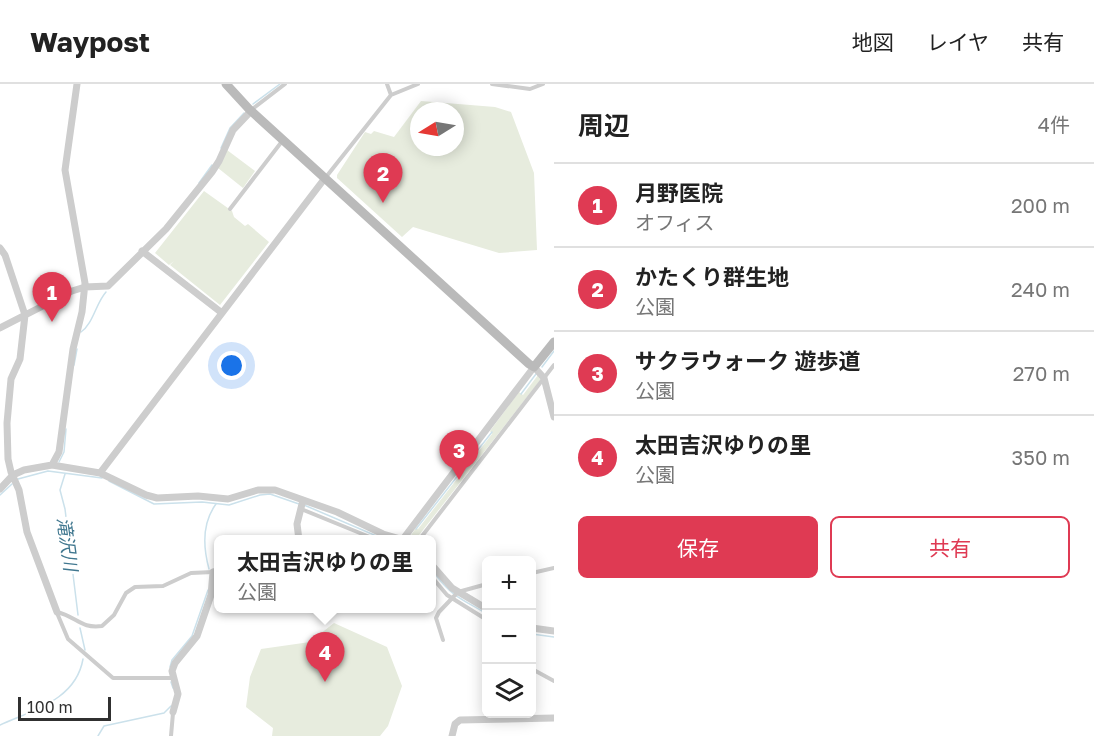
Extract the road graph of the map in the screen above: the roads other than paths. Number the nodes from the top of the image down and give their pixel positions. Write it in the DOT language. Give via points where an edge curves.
graph roads {
  1 [pos="77,84"];
  2 [pos="226,84"];
  3 [pos="285,84"];
  4 [pos="387,84"];
  5 [pos="418,84"];
  6 [pos="492,84"];
  7 [pos="543,84"];
  8 [pos="391,95"];
  9 [pos="251,111"];
  10 [pos="284,140"];
  11 [pos="325,178"];
  12 [pos="230,209"];
  13 [pos="0,248"];
  14 [pos="142,251"];
  15 [pos="85,287"];
  16 [pos="222,313"];
  17 [pos="25,315"];
  18 [pos="0,328"];
  19 [pos="554,342"];
  20 [pos="554,365"];
  21 [pos="534,367"];
  22 [pos="544,378"];
  23 [pos="554,417"];
  24 [pos="8,459"];
  25 [pos="0,460"];
  26 [pos="52,465"];
  27 [pos="100,473"];
  28 [pos="14,479"];
  29 [pos="0,489"];
  30 [pos="303,500"];
  31 [pos="301,509"];
  32 [pos="298,535"];
  33 [pos="364,535"];
  34 [pos="387,535"];
  35 [pos="406,535"];
  36 [pos="423,535"];
  37 [pos="554,568"];
  38 [pos="436,569"];
  39 [pos="214,572"];
  40 [pos="536,572"];
  41 [pos="436,579"];
  42 [pos="214,581"];
  43 [pos="482,585"];
  44 [pos="455,595"];
  45 [pos="482,607"];
  46 [pos="57,612"];
  47 [pos="482,617"];
  48 [pos="536,629"];
  49 [pos="554,631"];
  50 [pos="442,640"];
  51 [pos="536,672"];
  52 [pos="174,678"];
  53 [pos="554,681"];
  54 [pos="173,712"];
  55 [pos="554,718"];
  56 [pos="171,736"];
  57 [pos="452,736"];
  1 -- 15 [label="street" via="65,170"];
  2 -- 9 [label="street"];
  3 -- 9 [label="lane"];
  4 -- 8 [label="lane"];
  5 -- 8 [label="lane"];
  6 -- 7 [label="lane" via="530,89"];
  8 -- 11 [label="lane"];
  9 -- 10 [label="street"];
  9 -- 14 [label="street" via="232,130 212,172 166,229"];
  10 -- 11 [label="street"];
  10 -- 12 [label="lane"];
  11 -- 16 [label="street"];
  11 -- 21 [label="street"];
  13 -- 17 [label="street"];
  14 -- 15 [label="street" via="108,286"];
  14 -- 16 [label="street"];
  15 -- 17 [label="street"];
  15 -- 26 [label="street" via="59,452"];
  16 -- 27 [label="street"];
  17 -- 18 [label="street"];
  17 -- 24 [label="street" via="20,359 11,380"];
  19 -- 21 [label="street"];
  20 -- 22 [label="lane"];
  21 -- 22 [label="street"];
  21 -- 35 [label="street"];
  22 -- 23 [label="street"];
  22 -- 36 [label="lane"];
  24 -- 25 [label="lane"];
  24 -- 28 [label="street"];
  26 -- 27 [label="street"];
  26 -- 28 [label="street" via="32,468"];
  27 -- 30 [label="street" via="157,498 228,499 274,490"];
  28 -- 29 [label="street"];
  28 -- 46 [label="street" via="27,532"];
  30 -- 31 [label="street"];
  30 -- 34 [label="street"];
  31 -- 32 [label="street"];
  31 -- 33 [label="lane"];
  37 -- 40 [label="lane"];
  38 -- 44 [label="street"];
  39 -- 46 [label="lane" via="190,573 163,586 135,587 102,626 85,626"];
  41 -- 44 [label="lane"];
  42 -- 52 [label="street" via="197,636 175,663"];
  43 -- 44 [label="lane"];
  44 -- 45 [label="street"];
  44 -- 47 [label="lane"];
  44 -- 50 [label="lane" via="437,615"];
  46 -- 52 [label="lane" via="68,639 113,678"];
  48 -- 49 [label="street"];
  51 -- 53 [label="lane"];
  52 -- 54 [label="street" via="178,694"];
  54 -- 56 [label="lane"];
  55 -- 57 [label="street" via="460,720"];
}
